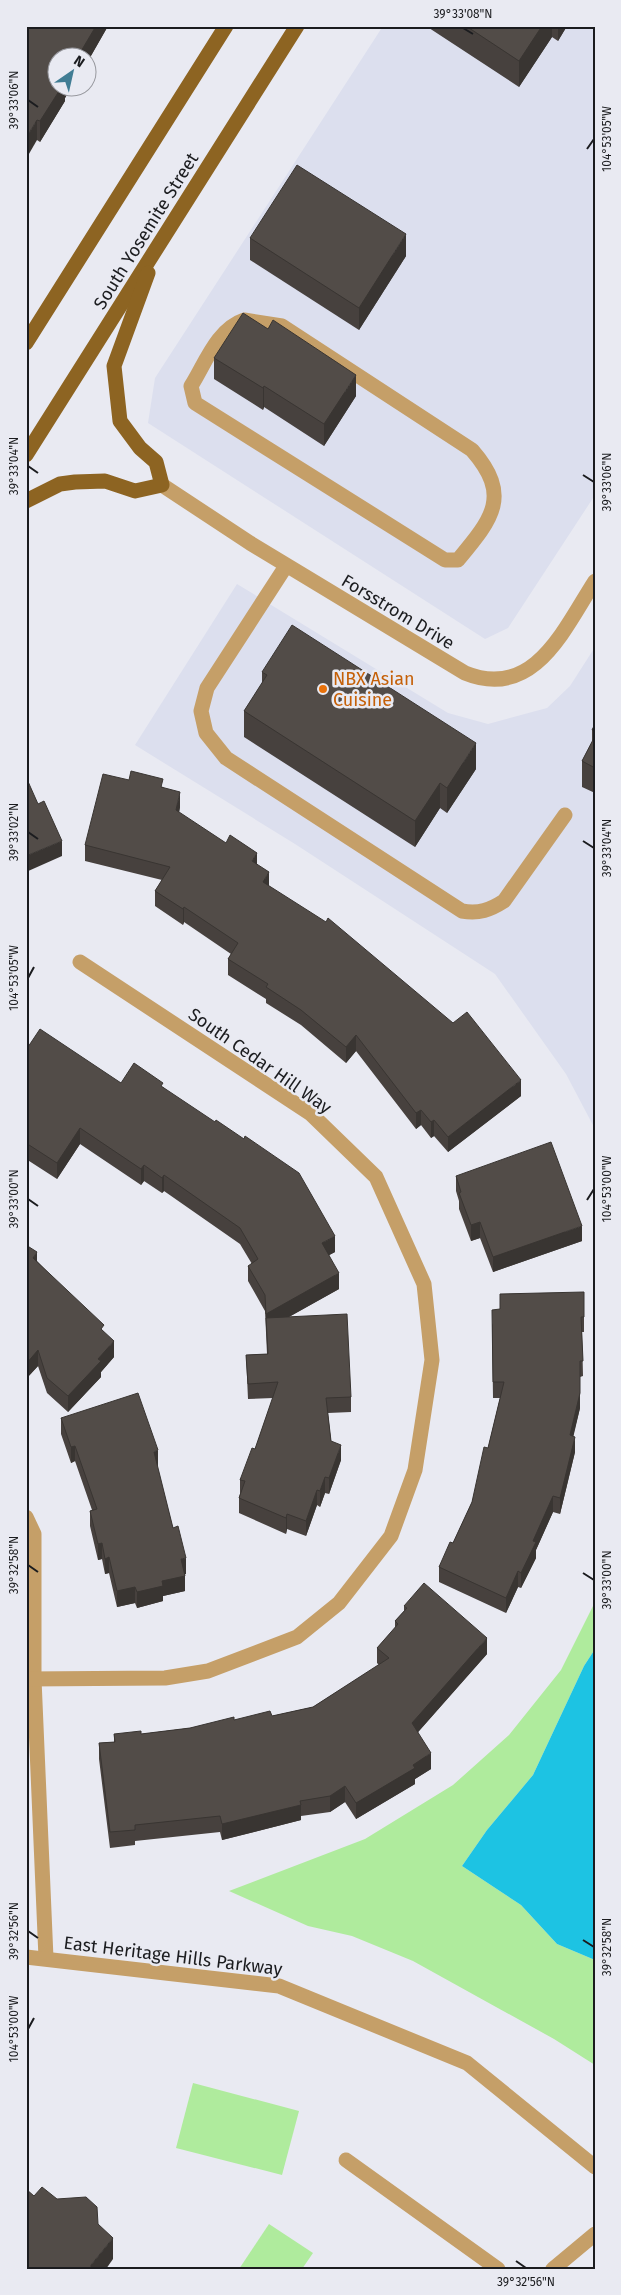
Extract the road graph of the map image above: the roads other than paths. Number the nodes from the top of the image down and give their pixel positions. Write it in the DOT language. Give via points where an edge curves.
graph roads {
  1 [pos="226,26"];
  2 [pos="297,26"];
  3 [pos="160,244"];
  4 [pos="26,343"];
  5 [pos="26,455"];
  6 [pos="298,469"];
  7 [pos="162,485"];
  8 [pos="26,501"];
  9 [pos="286,566"];
  10 [pos="595,581"];
  11 [pos="565,815"];
  12 [pos="80,962"];
  13 [pos="26,1517"];
  14 [pos="30,1679"];
  15 [pos="26,1957"];
  16 [pos="46,1958"];
  17 [pos="346,2160"];
  18 [pos="595,2166"];
  19 [pos="595,2234"];
  20 [pos="498,2269"];
  21 [pos="553,2269"];
  1 -- 4 [label="main road"];
  2 -- 3 [label="main road, South Yosemite Street"];
  3 -- 5 [label="main road, South Yosemite Street"];
  3 -- 7 [label="main road" via="114,366 120,421 140,448 156,462"];
  6 -- 6 [label="street" via="195,403 191,386 221,336 236,323 244,320 282,326 472,450 487,468 495,494 494,506 458,560 445,560"];
  7 -- 8 [label="main road" via="135,491 105,482 74,482 60,484"];
  7 -- 9 [label="street, Forsstrom Drive"];
  9 -- 10 [label="street, Forsstrom Drive" via="464,674 481,680 505,680 527,672 550,651"];
  9 -- 11 [label="street" via="207,688 201,711 206,733 226,758 462,911 472,913 491,910 504,901"];
  12 -- 14 [label="street, South Cedar Hill Way" via="311,1114 376,1177 424,1284 432,1360 416,1470 391,1536 339,1602 297,1638 208,1671 165,1678"];
  13 -- 14 [label="street" via="34,1534"];
  14 -- 16 [label="street"];
  15 -- 16 [label="street, East Heritage Hills Parkway"];
  16 -- 18 [label="street, East Heritage Hills Parkway" via="279,1986 467,2063"];
  17 -- 20 [label="street"];
  19 -- 21 [label="street"];
}
